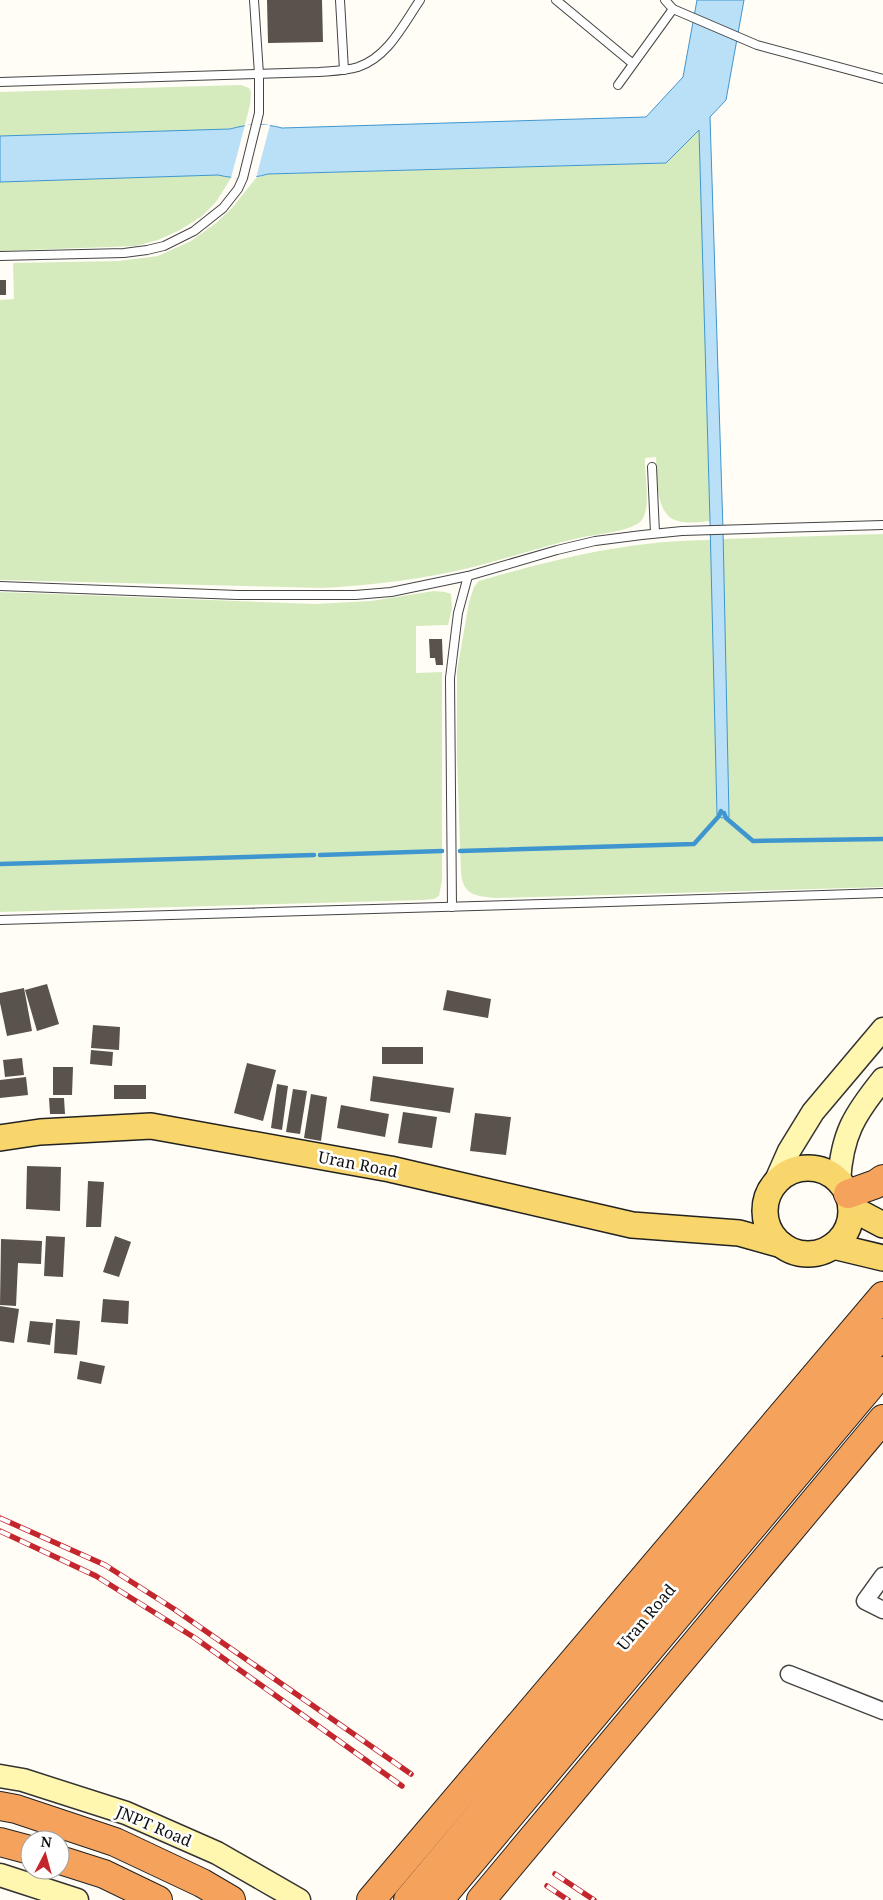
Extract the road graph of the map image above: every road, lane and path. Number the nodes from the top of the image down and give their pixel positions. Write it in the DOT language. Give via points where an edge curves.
graph roads {
  1 [pos="254,0"];
  2 [pos="340,0"];
  3 [pos="420,0"];
  4 [pos="556,0"];
  5 [pos="664,0"];
  6 [pos="673,9"];
  7 [pos="632,63"];
  8 [pos="344,70"];
  9 [pos="259,74"];
  10 [pos="883,79"];
  11 [pos="0,82"];
  12 [pos="618,85"];
  13 [pos="0,256"];
  14 [pos="652,467"];
  15 [pos="883,525"];
  16 [pos="655,533"];
  17 [pos="468,576"];
  18 [pos="0,586"];
  19 [pos="883,893"];
  20 [pos="452,907"];
  21 [pos="0,920"];
  22 [pos="883,1029"];
  23 [pos="883,1079"];
  24 [pos="0,1138"];
  25 [pos="883,1179"];
  26 [pos="770,1191"];
  27 [pos="846,1194"];
  28 [pos="883,1225"];
  29 [pos="713,1231"];
  30 [pos="782,1245"];
  31 [pos="833,1246"];
  32 [pos="883,1258"];
  33 [pos="878,1302"];
  34 [pos="883,1334"];
  35 [pos="883,1371"];
  36 [pos="883,1418"];
  37 [pos="883,1576"];
  38 [pos="883,1610"];
  39 [pos="790,1674"];
  40 [pos="883,1711"];
  41 [pos="0,1776"];
  42 [pos="0,1806"];
  43 [pos="0,1842"];
  44 [pos="20,1847"];
  45 [pos="70,1863"];
  46 [pos="0,1875"];
  47 [pos="77,1900"];
  48 [pos="158,1900"];
  49 [pos="231,1900"];
  50 [pos="299,1900"];
  51 [pos="372,1900"];
  52 [pos="408,1900"];
  53 [pos="439,1900"];
  54 [pos="481,1900"];
  1 -- 9 [label="lane"];
  2 -- 8 [label="lane"];
  3 -- 8 [label="lane" via="381,54 368,63"];
  4 -- 7 [label="lane"];
  5 -- 6 [label="lane"];
  6 -- 7 [label="lane"];
  6 -- 10 [label="lane" via="757,45"];
  7 -- 12 [label="lane"];
  8 -- 9 [label="lane"];
  9 -- 11 [label="lane"];
  9 -- 13 [label="lane" via="259,112 243,178 233,197 194,232 164,246 124,253"];
  14 -- 16 [label="lane"];
  15 -- 16 [label="lane"];
  16 -- 17 [label="lane" via="595,541"];
  17 -- 18 [label="lane" via="391,592 355,595 247,595"];
  17 -- 20 [label="lane" via="458,613 450,678"];
  19 -- 20 [label="lane"];
  20 -- 21 [label="lane"];
  22 -- 26 [label="street" via="813,1112"];
  23 -- 27 [label="street" via="852,1122 844,1140 840,1159"];
  24 -- 29 [label="main road, Uran Road" via="40,1132 151,1126 390,1169 632,1225"];
  25 -- 27 [label="highway"];
  26 -- 27 [label="main road" via="785,1175 798,1169 813,1168 828,1172"];
  26 -- 29 [label="main road, Uran Road" via="755,1211 739,1222"];
  26 -- 30 [label="main road" via="765,1210 767,1224"];
  27 -- 28 [label="main road"];
  27 -- 31 [label="main road" via="850,1223"];
  29 -- 30 [label="main road, Uran Road" via="739,1233"];
  30 -- 31 [label="main road" via="794,1252 808,1254"];
  31 -- 32 [label="main road"];
  33 -- 51 [label="highway"];
  34 -- 52 [label="highway, Uran Road"];
  35 -- 53 [label="highway, Uran Road"];
  36 -- 54 [label="highway"];
  37 -- 38 [label="street" via="865,1601"];
  39 -- 40 [label="street"];
  41 -- 50 [label="street, JNPT Road" via="23,1780 126,1813 218,1853"];
  42 -- 49 [label="highway, JNPT Road" via="116,1842"];
  43 -- 44 [label="highway"];
  45 -- 48 [label="highway" via="104,1874"];
  46 -- 47 [label="street"];
}
